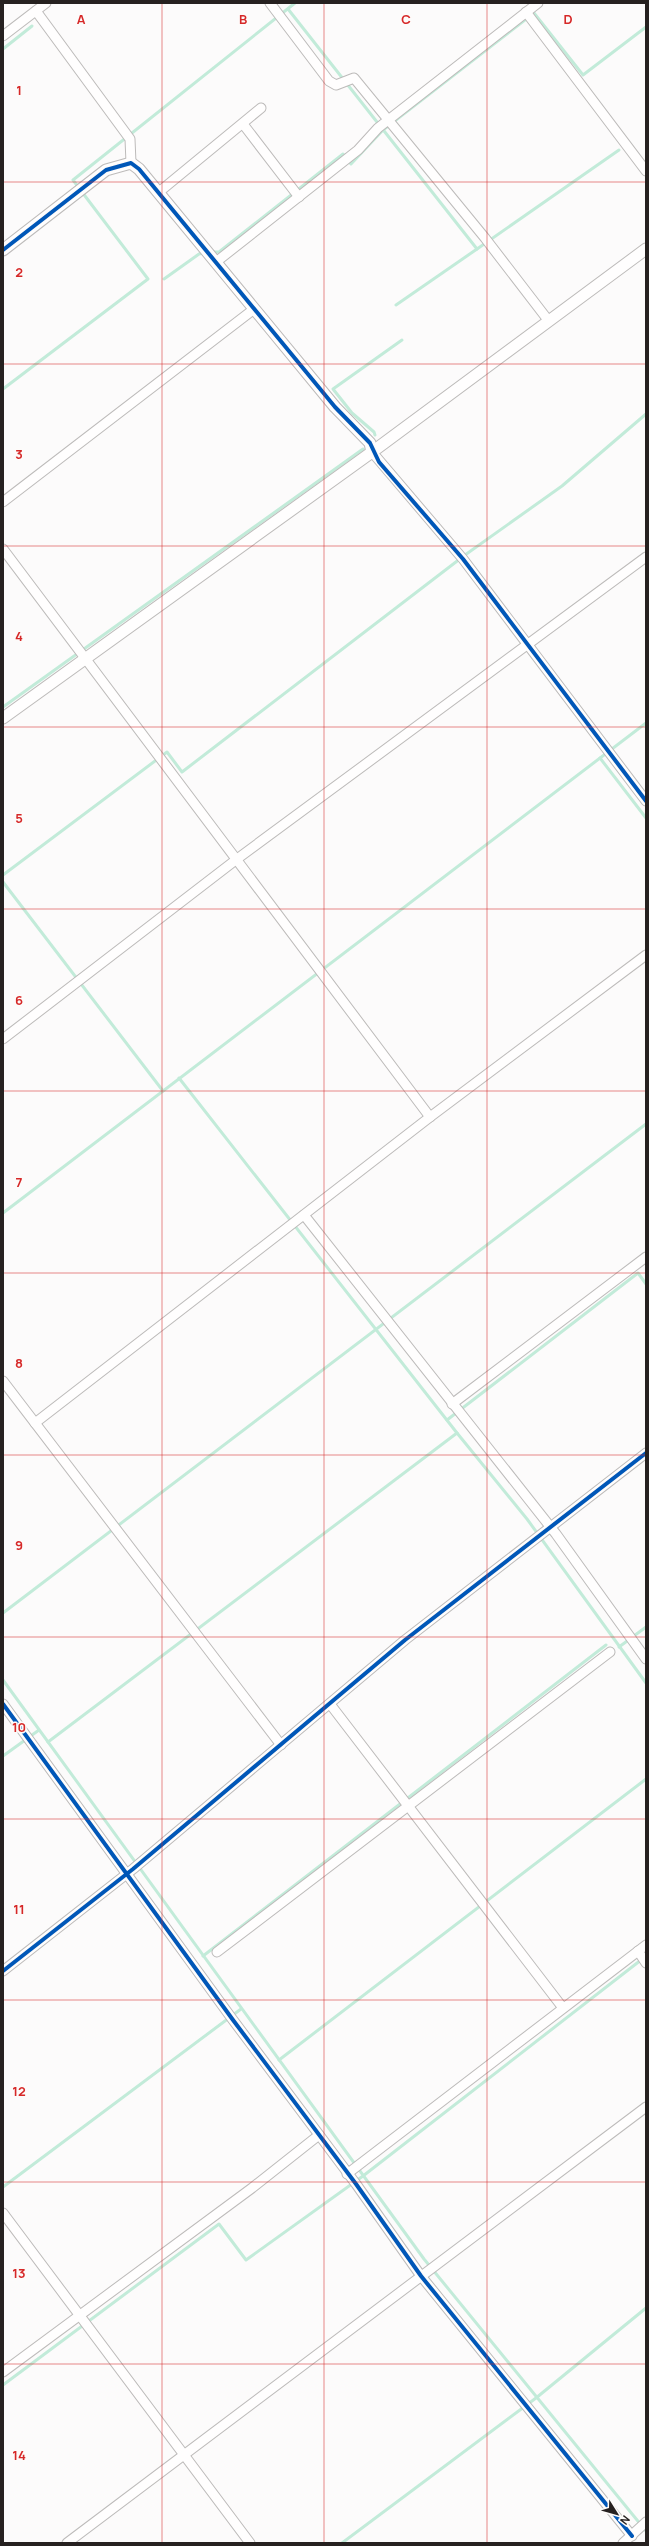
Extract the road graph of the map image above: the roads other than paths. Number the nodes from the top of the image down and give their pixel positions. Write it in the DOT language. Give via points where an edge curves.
graph roads {
  1 [pos="46,3"];
  2 [pos="270,3"];
  3 [pos="538,3"];
  4 [pos="36,11"];
  5 [pos="528,15"];
  6 [pos="3,36"];
  7 [pos="261,108"];
  8 [pos="243,124"];
  9 [pos="383,124"];
  10 [pos="131,163"];
  11 [pos="646,171"];
  12 [pos="159,192"];
  13 [pos="296,193"];
  14 [pos="646,249"];
  15 [pos="3,250"];
  16 [pos="211,256"];
  17 [pos="254,309"];
  18 [pos="548,320"];
  19 [pos="372,452"];
  20 [pos="3,502"];
  21 [pos="3,550"];
  22 [pos="646,557"];
  23 [pos="527,644"];
  24 [pos="83,654"];
  25 [pos="3,718"];
  26 [pos="646,801"];
  27 [pos="237,859"];
  28 [pos="646,955"];
  29 [pos="3,1039"];
  30 [pos="430,1117"];
  31 [pos="297,1220"];
  32 [pos="646,1257"];
  33 [pos="3,1381"];
  34 [pos="456,1409"];
  35 [pos="35,1423"];
  36 [pos="646,1453"];
  37 [pos="549,1528"];
  38 [pos="610,1652"];
  39 [pos="646,1659"];
  40 [pos="3,1704"];
  41 [pos="330,1704"];
  42 [pos="281,1745"];
  43 [pos="406,1802"];
  44 [pos="133,1869"];
  45 [pos="646,1945"];
  46 [pos="217,1952"];
  47 [pos="642,1958"];
  48 [pos="3,1971"];
  49 [pos="563,2008"];
  50 [pos="646,2107"];
  51 [pos="319,2135"];
  52 [pos="353,2174"];
  53 [pos="3,2213"];
  54 [pos="428,2271"];
  55 [pos="83,2321"];
  56 [pos="3,2372"];
  57 [pos="184,2455"];
  58 [pos="643,2525"];
  59 [pos="632,2536"];
  60 [pos="67,2543"];
  61 [pos="250,2543"];
  62 [pos="623,2543"];
  1 -- 4 [label="street"];
  2 -- 9 [label="street" via="329,81 336,85 354,78"];
  3 -- 5 [label="street"];
  4 -- 6 [label="street"];
  4 -- 10 [label="street" via="128,136"];
  5 -- 9 [label="street"];
  5 -- 11 [label="street"];
  7 -- 8 [label="street"];
  8 -- 12 [label="street"];
  8 -- 13 [label="street"];
  9 -- 13 [label="street" via="347,159"];
  9 -- 18 [label="street" via="485,238"];
  10 -- 12 [label="street"];
  10 -- 15 [label="street" via="106,170"];
  12 -- 16 [label="street"];
  13 -- 16 [label="street"];
  14 -- 18 [label="street"];
  16 -- 17 [label="street"];
  17 -- 19 [label="street" via="335,407 370,444"];
  17 -- 20 [label="street"];
  18 -- 19 [label="street"];
  19 -- 23 [label="street" via="461,557"];
  19 -- 24 [label="street"];
  21 -- 24 [label="street"];
  22 -- 23 [label="street"];
  23 -- 26 [label="street"];
  23 -- 27 [label="street"];
  24 -- 25 [label="street"];
  24 -- 27 [label="street"];
  27 -- 29 [label="street"];
  27 -- 30 [label="street"];
  28 -- 30 [label="street"];
  30 -- 31 [label="street"];
  31 -- 34 [label="street" via="388,1322"];
  31 -- 35 [label="street"];
  32 -- 34 [label="street"];
  33 -- 35 [label="street"];
  34 -- 37 [label="street"];
  35 -- 42 [label="street"];
  36 -- 37 [label="street"];
  37 -- 39 [label="street"];
  37 -- 41 [label="street" via="411,1635"];
  38 -- 43 [label="street"];
  40 -- 44 [label="street"];
  41 -- 42 [label="street"];
  41 -- 43 [label="street"];
  42 -- 44 [label="street"];
  43 -- 46 [label="street"];
  43 -- 49 [label="street"];
  44 -- 48 [label="street"];
  44 -- 51 [label="street" via="231,2018"];
  45 -- 47 [label="street"];
  47 -- 49 [label="street"];
  49 -- 52 [label="street"];
  50 -- 54 [label="street"];
  51 -- 52 [label="street"];
  51 -- 55 [label="street"];
  52 -- 54 [label="street"];
  53 -- 55 [label="street"];
  54 -- 57 [label="street"];
  54 -- 59 [label="street" via="527,2405"];
  55 -- 56 [label="street"];
  55 -- 57 [label="street"];
  57 -- 60 [label="street"];
  57 -- 61 [label="street"];
  58 -- 59 [label="street"];
  59 -- 62 [label="street"];
}
